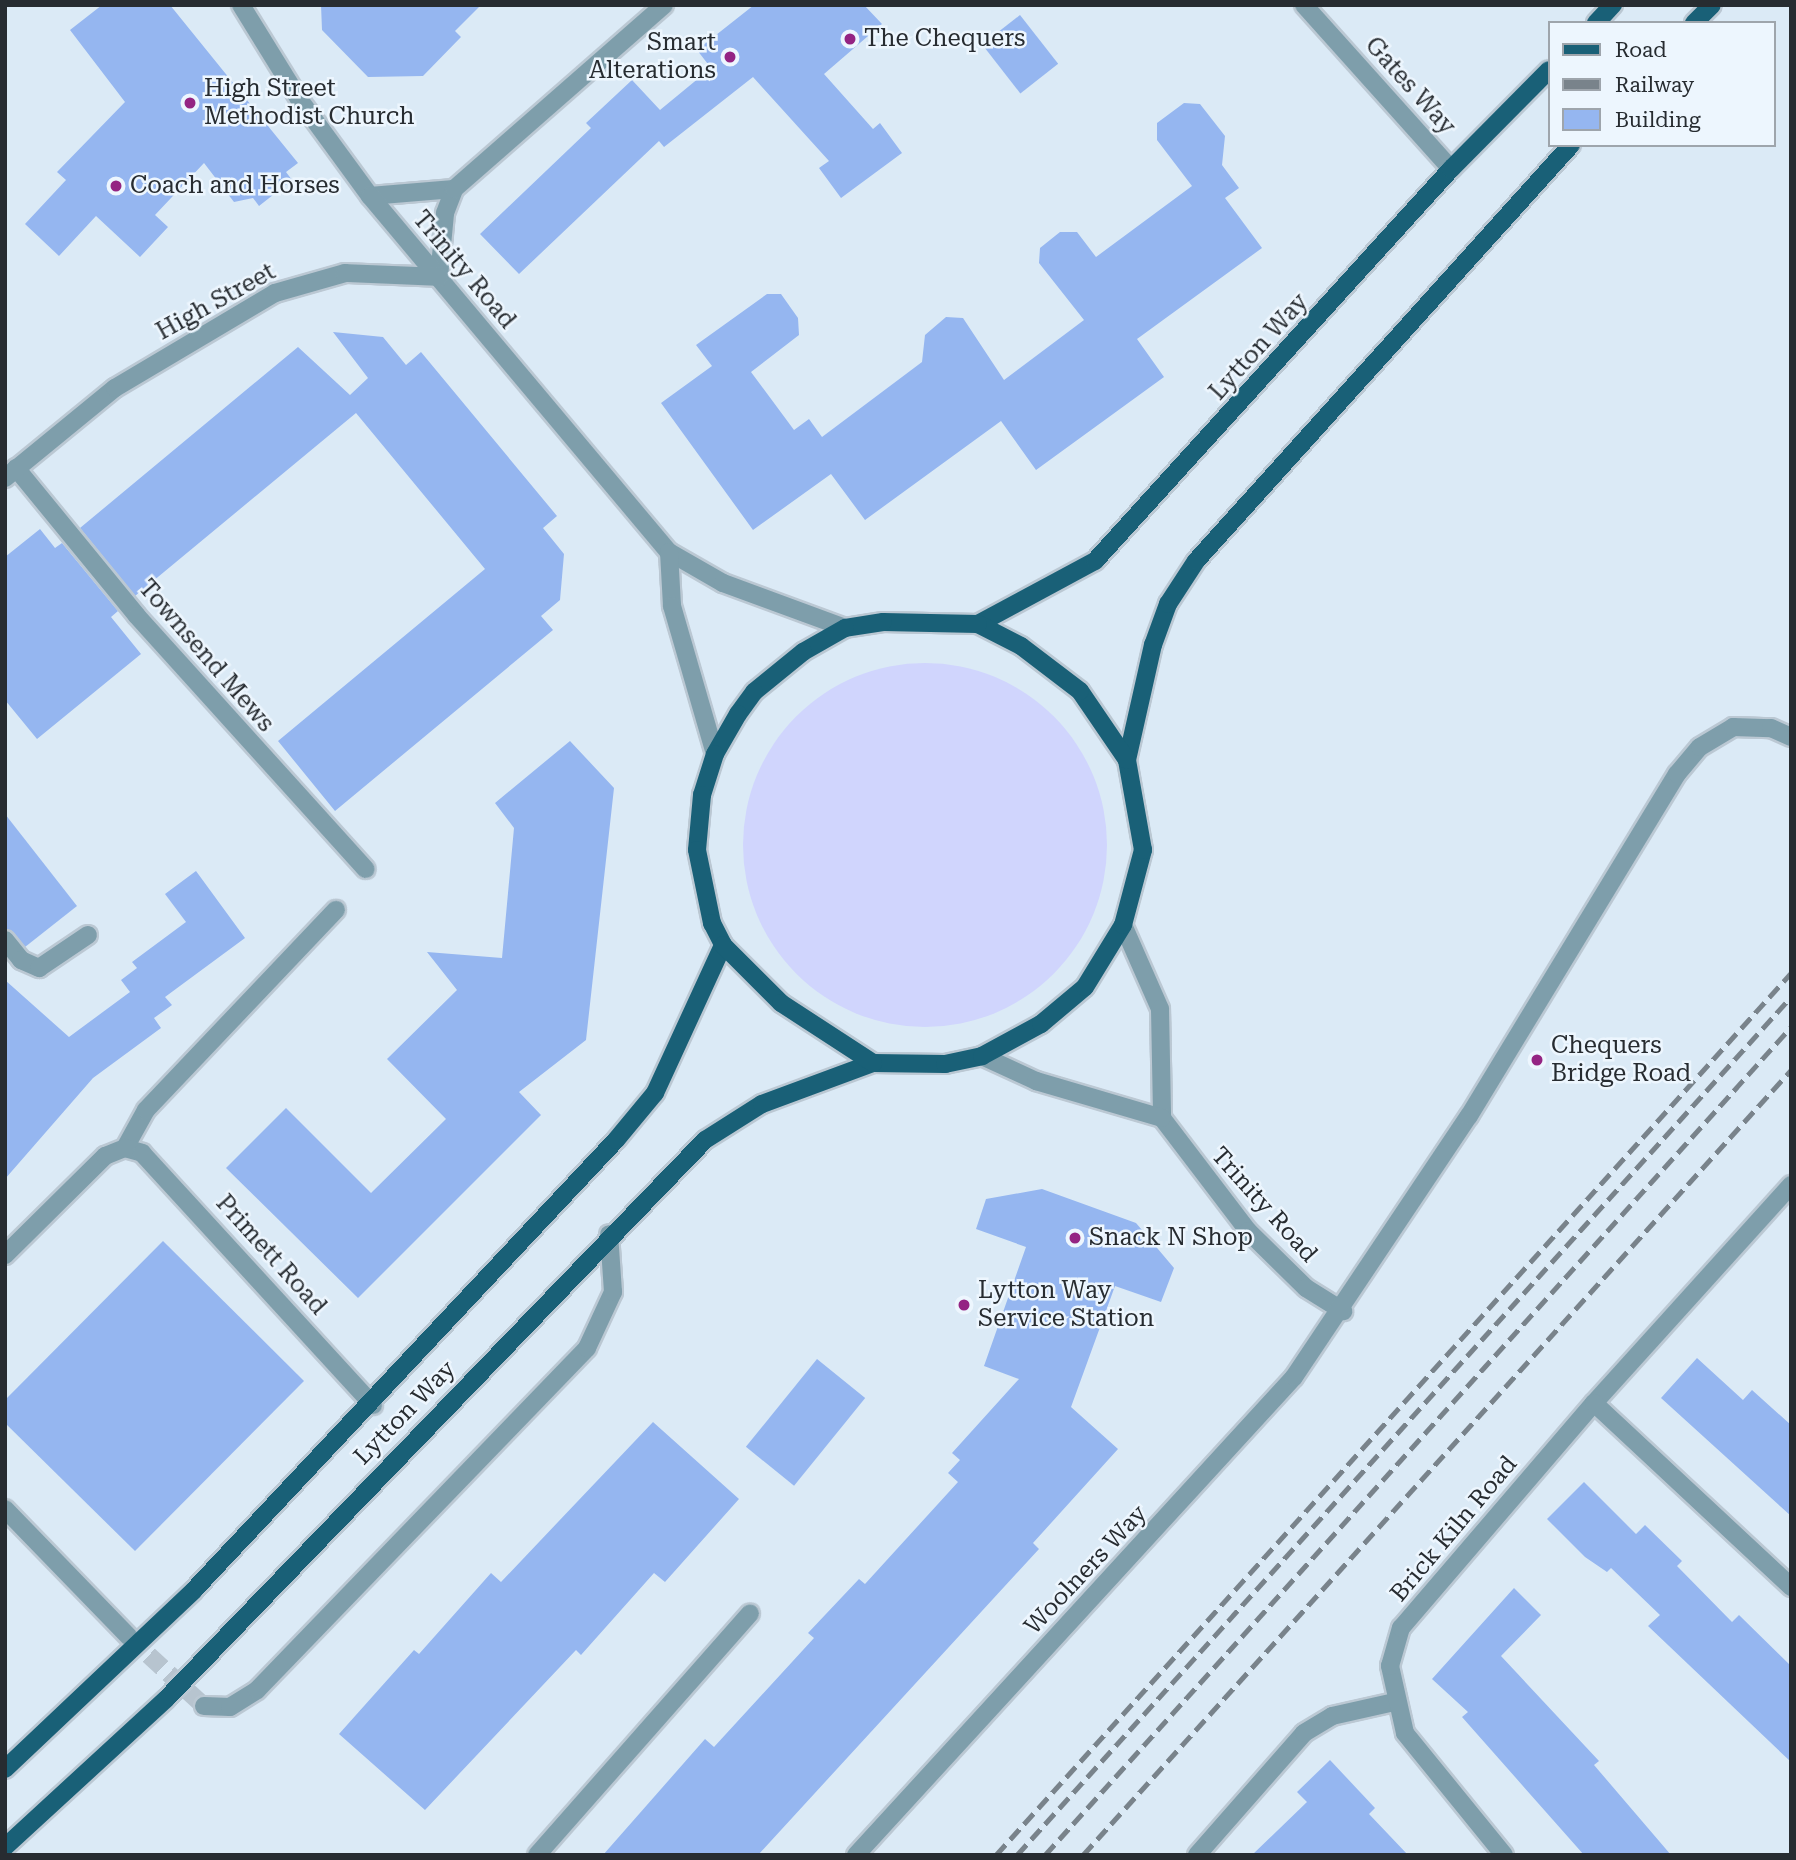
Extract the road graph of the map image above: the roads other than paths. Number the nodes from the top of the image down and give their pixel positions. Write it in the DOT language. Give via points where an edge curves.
graph roads {
  1 [pos="241,5"];
  2 [pos="664,5"];
  3 [pos="1304,5"];
  4 [pos="1613,5"];
  5 [pos="1712,5"];
  6 [pos="1598,21"];
  7 [pos="1696,21"];
  8 [pos="1548,71"];
  9 [pos="1569,147"];
  10 [pos="1451,169"];
  11 [pos="454,189"];
  12 [pos="370,196"];
  13 [pos="439,277"];
  14 [pos="11,473"];
  15 [pos="669,552"];
  16 [pos="978,624"];
  17 [pos="845,628"];
  18 [pos="1791,737"];
  19 [pos="715,754"];
  20 [pos="1128,760"];
  21 [pos="366,869"];
  22 [pos="336,910"];
  23 [pos="1124,925"];
  24 [pos="88,935"];
  25 [pos="5,940"];
  26 [pos="723,945"];
  27 [pos="982,1056"];
  28 [pos="873,1063"];
  29 [pos="1161,1118"];
  30 [pos="125,1148"];
  31 [pos="1791,1185"];
  32 [pos="610,1234"];
  33 [pos="5,1255"];
  34 [pos="1343,1311"];
  35 [pos="1594,1403"];
  36 [pos="373,1405"];
  37 [pos="5,1508"];
  38 [pos="1791,1587"];
  39 [pos="750,1613"];
  40 [pos="129,1637"];
  41 [pos="1394,1702"];
  42 [pos="204,1706"];
  43 [pos="5,1769"];
  44 [pos="5,1847"];
  45 [pos="537,1855"];
  46 [pos="856,1855"];
  47 [pos="1197,1855"];
  48 [pos="1504,1855"];
  1 -- 12 [label="street, Trinity Road" via="299,99"];
  2 -- 11 [label="street"];
  3 -- 10 [label="street, Gates Way"];
  4 -- 6 [label="main road"];
  5 -- 7 [label="main road"];
  8 -- 10 [label="main road, Lytton Way"];
  9 -- 20 [label="main road, Lytton Way" via="1196,561 1168,604 1153,645"];
  10 -- 16 [label="main road, Lytton Way" via="1095,561"];
  11 -- 12 [label="street"];
  11 -- 13 [label="street" via="445,213"];
  12 -- 13 [label="street, Trinity Road"];
  13 -- 14 [label="street, High Street" via="345,273 275,293 115,388"];
  13 -- 15 [label="street, Trinity Road"];
  14 -- 21 [label="street, Townsend Mews" via="233,726"];
  15 -- 17 [label="street, Trinity Road" via="723,583"];
  15 -- 19 [label="street" via="672,606"];
  16 -- 17 [label="main road, Lytton Way" via="883,622"];
  16 -- 20 [label="main road, Lytton Way" via="1021,646 1080,691"];
  17 -- 19 [label="main road, Lytton Way" via="803,652 754,692"];
  18 -- 34 [label="street" via="1771,728 1733,727 1700,747 1677,774"];
  19 -- 26 [label="main road, Lytton Way" via="702,794 697,850 712,923"];
  20 -- 23 [label="main road, Lytton Way" via="1143,850"];
  22 -- 30 [label="street" via="146,1110"];
  23 -- 27 [label="main road, Lytton Way" via="1085,987 1041,1024"];
  23 -- 29 [label="street" via="1160,1009"];
  24 -- 25 [label="street" via="40,968 22,960"];
  26 -- 28 [label="main road, Lytton Way" via="781,1003"];
  26 -- 36 [label="main road, Lytton Way" via="655,1093"];
  27 -- 28 [label="main road, Lytton Way" via="945,1064"];
  27 -- 29 [label="street" via="1036,1081"];
  28 -- 32 [label="main road, Lytton Way" via="774,1099 727,1124 680,1162"];
  29 -- 34 [label="street, Trinity Road" via="1263,1248 1306,1288"];
  30 -- 33 [label="street" via="88,1171"];
  30 -- 36 [label="street, Primett Road" via="159,1167"];
  31 -- 35 [label="street, Brick Kiln Road"];
  32 -- 42 [label="street" via="613,1292 587,1348 257,1690 230,1707"];
  32 -- 44 [label="main road, Lytton Way" via="166,1699"];
  34 -- 46 [label="street, Woolners Way" via="1224,1458"];
  35 -- 38 [label="street"];
  35 -- 41 [label="street, Brick Kiln Road" via="1401,1628 1390,1666"];
  36 -- 43 [label="main road, Lytton Way" via="194,1590"];
  37 -- 40 [label="street"];
  39 -- 45 [label="street"];
  41 -- 47 [label="street" via="1332,1716 1304,1733"];
  41 -- 48 [label="street, Brick Kiln Road" via="1420,1757"];
}
